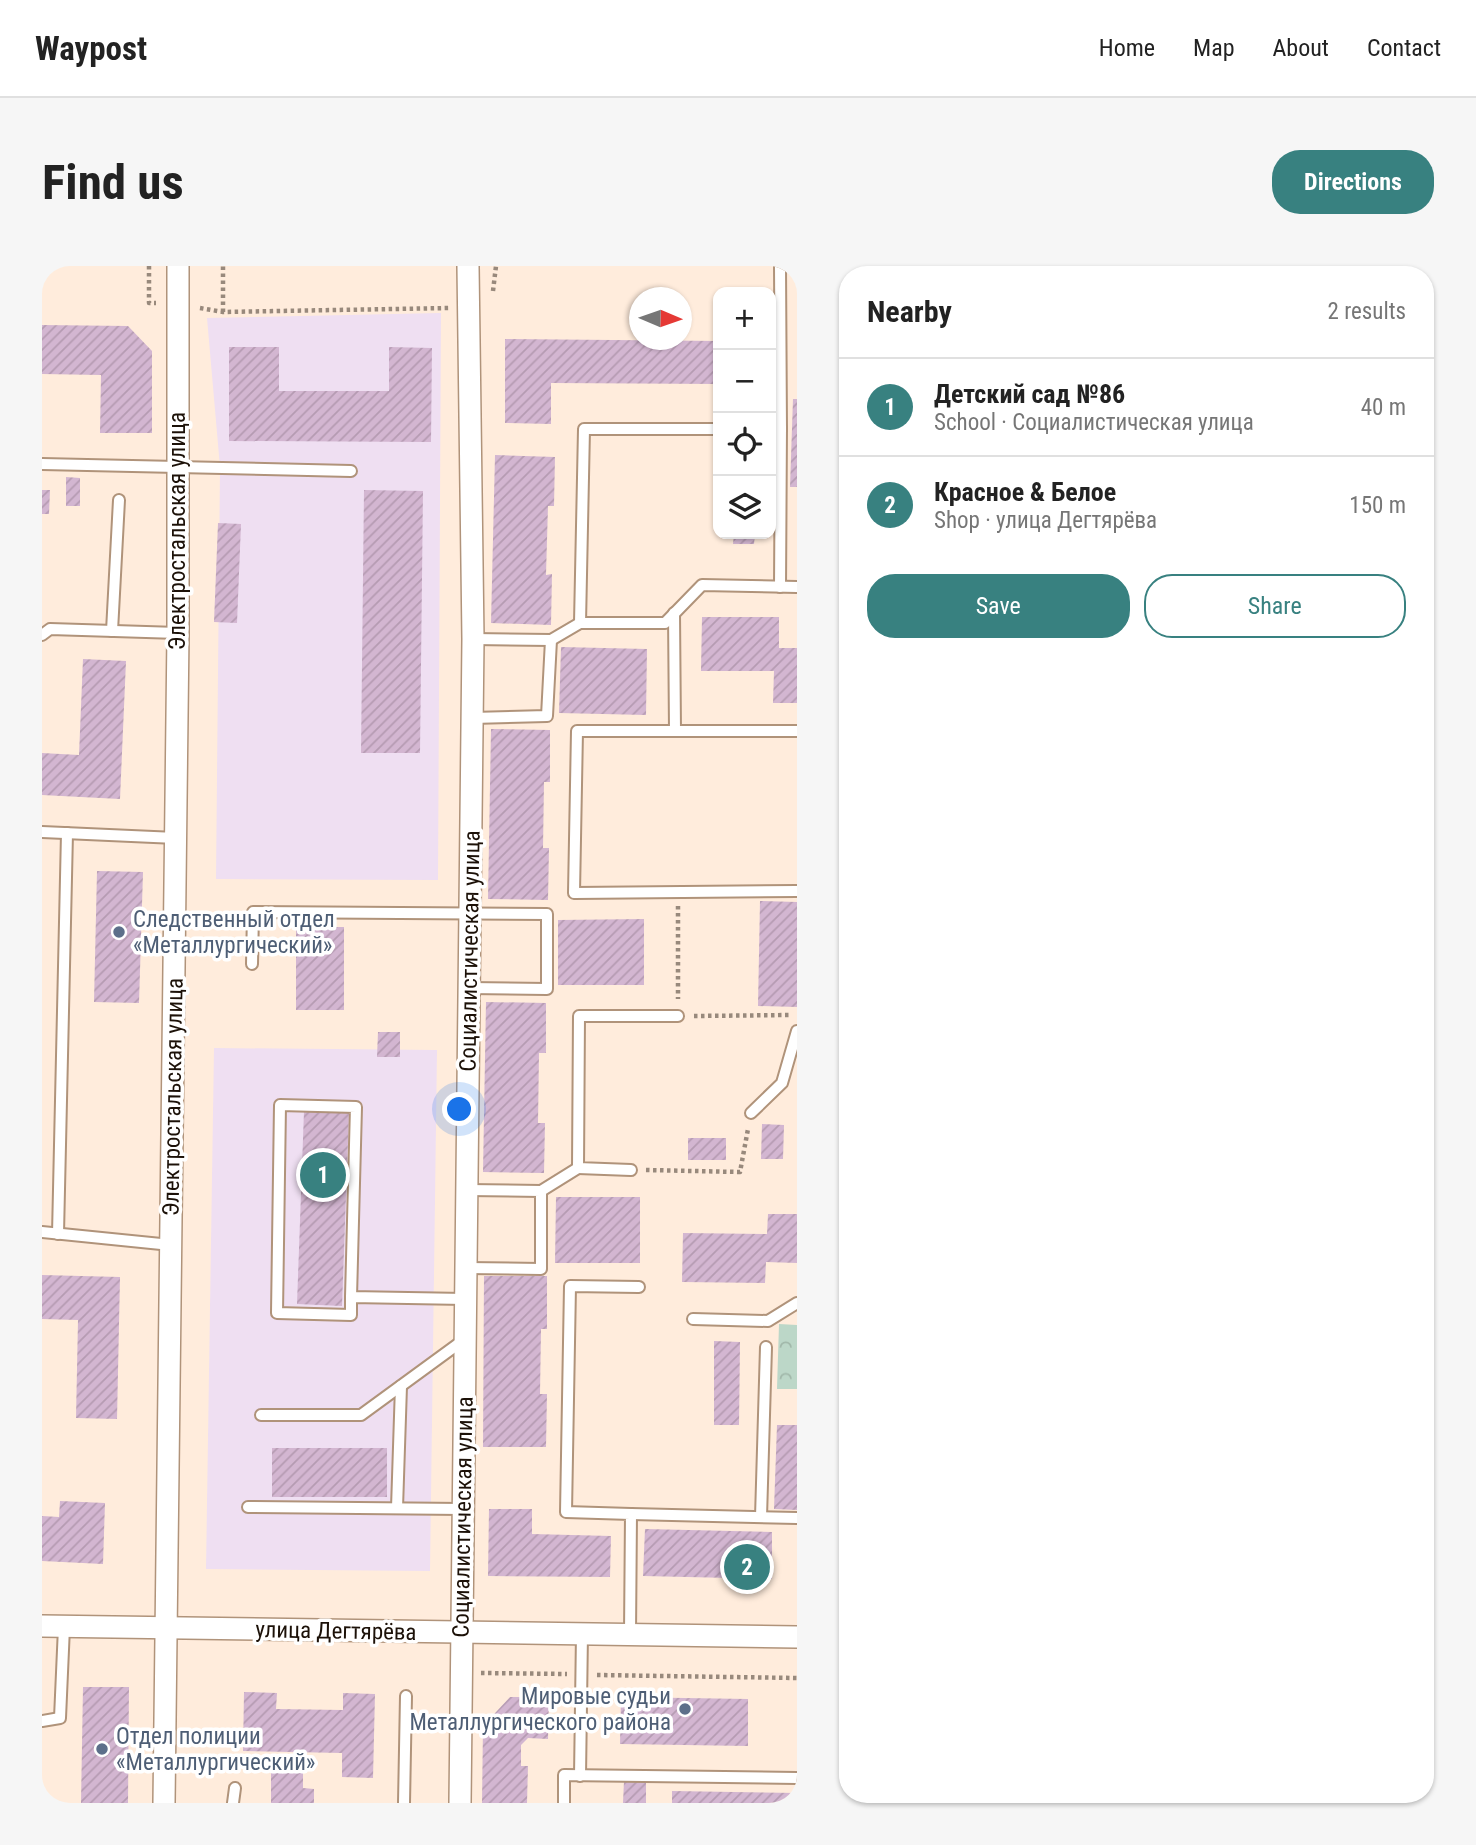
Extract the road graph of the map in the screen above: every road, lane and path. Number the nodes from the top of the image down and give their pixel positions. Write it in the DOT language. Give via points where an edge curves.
graph roads {
  1 [pos="149,266"];
  2 [pos="178,266"];
  3 [pos="223,266"];
  4 [pos="468,266"];
  5 [pos="780,266"];
  6 [pos="178,303"];
  7 [pos="468,308"];
  8 [pos="223,312"];
  9 [pos="776,428"];
  10 [pos="713,429"];
  11 [pos="42,464"];
  12 [pos="176,468"];
  13 [pos="351,471"];
  14 [pos="119,500"];
  15 [pos="780,587"];
  16 [pos="797,587"];
  17 [pos="674,613"];
  18 [pos="580,623"];
  19 [pos="112,631"];
  20 [pos="178,633"];
  21 [pos="42,635"];
  22 [pos="473,639"];
  23 [pos="551,640"];
  24 [pos="472,718"];
  25 [pos="675,731"];
  26 [pos="797,731"];
  27 [pos="42,832"];
  28 [pos="67,833"];
  29 [pos="176,838"];
  30 [pos="797,891"];
  31 [pos="677,892"];
  32 [pos="470,914"];
  33 [pos="252,964"];
  34 [pos="469,988"];
  35 [pos="797,1015"];
  36 [pos="678,1016"];
  37 [pos="797,1031"];
  38 [pos="751,1113"];
  39 [pos="578,1168"];
  40 [pos="631,1170"];
  41 [pos="467,1191"];
  42 [pos="541,1191"];
  43 [pos="42,1232"];
  44 [pos="58,1234"];
  45 [pos="171,1245"];
  46 [pos="466,1268"];
  47 [pos="639,1287"];
  48 [pos="351,1297"];
  49 [pos="466,1299"];
  50 [pos="797,1303"];
  51 [pos="692,1320"];
  52 [pos="465,1339"];
  53 [pos="765,1347"];
  54 [pos="401,1386"];
  55 [pos="261,1415"];
  56 [pos="248,1507"];
  57 [pos="397,1508"];
  58 [pos="463,1509"];
  59 [pos="631,1514"];
  60 [pos="761,1517"];
  61 [pos="797,1518"];
  62 [pos="42,1626"];
  63 [pos="64,1626"];
  64 [pos="166,1628"];
  65 [pos="461,1633"];
  66 [pos="582,1633"];
  67 [pos="630,1634"];
  68 [pos="797,1637"];
  69 [pos="477,1673"];
  70 [pos="581,1674"];
  71 [pos="797,1678"];
  72 [pos="406,1696"];
  73 [pos="42,1721"];
  74 [pos="580,1776"];
  75 [pos="797,1778"];
  76 [pos="235,1788"];
  77 [pos="164,1803"];
  78 [pos="233,1803"];
  79 [pos="404,1803"];
  80 [pos="460,1803"];
  81 [pos="564,1803"];
  1 -- 6 [label="path" via="149,303"];
  2 -- 6 [label="street, Электростальская улица"];
  3 -- 8 [label="path"];
  4 -- 7 [label="street, Социалистическая улица"];
  5 -- 9 [label="lane"];
  6 -- 8 [label="path"];
  6 -- 12 [label="street, Электростальская улица"];
  7 -- 8 [label="path"];
  7 -- 22 [label="street, Социалистическая улица"];
  9 -- 15 [label="lane"];
  10 -- 18 [label="lane" via="584,429"];
  11 -- 12 [label="lane"];
  12 -- 13 [label="lane"];
  12 -- 20 [label="street, Электростальская улица"];
  14 -- 19 [label="lane"];
  15 -- 16 [label="lane"];
  15 -- 17 [label="lane" via="702,585"];
  17 -- 18 [label="lane" via="665,623"];
  17 -- 25 [label="lane"];
  18 -- 23 [label="lane"];
  19 -- 20 [label="lane"];
  19 -- 21 [label="lane" via="50,629"];
  20 -- 29 [label="street, Электростальская улица"];
  22 -- 23 [label="lane"];
  22 -- 24 [label="street, Социалистическая улица"];
  23 -- 24 [label="lane" via="547,716"];
  24 -- 32 [label="street, Социалистическая улица"];
  25 -- 26 [label="lane"];
  25 -- 31 [label="lane" via="578,731 574,893"];
  27 -- 28 [label="lane"];
  28 -- 29 [label="lane"];
  28 -- 44 [label="lane"];
  29 -- 45 [label="street, Электростальская улица"];
  30 -- 31 [label="lane"];
  31 -- 36 [label="path"];
  32 -- 33 [label="lane" via="253,912"];
  32 -- 34 [label="street, Социалистическая улица"];
  32 -- 34 [label="lane" via="547,914 547,989"];
  34 -- 41 [label="street, Социалистическая улица"];
  35 -- 36 [label="path"];
  36 -- 39 [label="lane" via="579,1016"];
  37 -- 38 [label="lane" via="782,1083"];
  38 -- 40 [label="path" via="740,1172"];
  39 -- 40 [label="lane"];
  39 -- 42 [label="lane"];
  41 -- 42 [label="lane"];
  41 -- 46 [label="street, Социалистическая улица"];
  42 -- 46 [label="lane" via="541,1269"];
  43 -- 44 [label="lane"];
  44 -- 45 [label="lane"];
  45 -- 64 [label="street, Электростальская улица"];
  46 -- 49 [label="street, Социалистическая улица"];
  47 -- 59 [label="lane" via="570,1286 566,1512"];
  48 -- 48 [label="lane" via="351,1315 277,1313 280,1105 356,1107"];
  48 -- 49 [label="lane"];
  49 -- 52 [label="street, Социалистическая улица"];
  50 -- 51 [label="lane" via="768,1321"];
  52 -- 54 [label="lane"];
  52 -- 58 [label="street, Социалистическая улица"];
  53 -- 60 [label="lane"];
  54 -- 55 [label="lane" via="361,1415"];
  54 -- 57 [label="lane"];
  56 -- 57 [label="lane"];
  57 -- 58 [label="lane"];
  58 -- 65 [label="street, Социалистическая улица"];
  59 -- 60 [label="lane"];
  59 -- 67 [label="lane"];
  60 -- 61 [label="lane"];
  62 -- 63 [label="street, улица Дегтярёва"];
  63 -- 64 [label="street, улица Дегтярёва"];
  63 -- 73 [label="lane" via="60,1718"];
  64 -- 65 [label="street, улица Дегтярёва"];
  64 -- 77 [label="street, Электростальская улица"];
  65 -- 66 [label="street, улица Дегтярёва"];
  65 -- 80 [label="street, Социалистическая улица"];
  66 -- 67 [label="street, улица Дегтярёва"];
  66 -- 70 [label="lane"];
  67 -- 68 [label="street, улица Дегтярёва"];
  69 -- 70 [label="path"];
  70 -- 71 [label="path"];
  70 -- 74 [label="lane"];
  72 -- 79 [label="lane"];
  74 -- 75 [label="lane"];
  74 -- 81 [label="lane" via="564,1775"];
  76 -- 78 [label="lane"];
}
